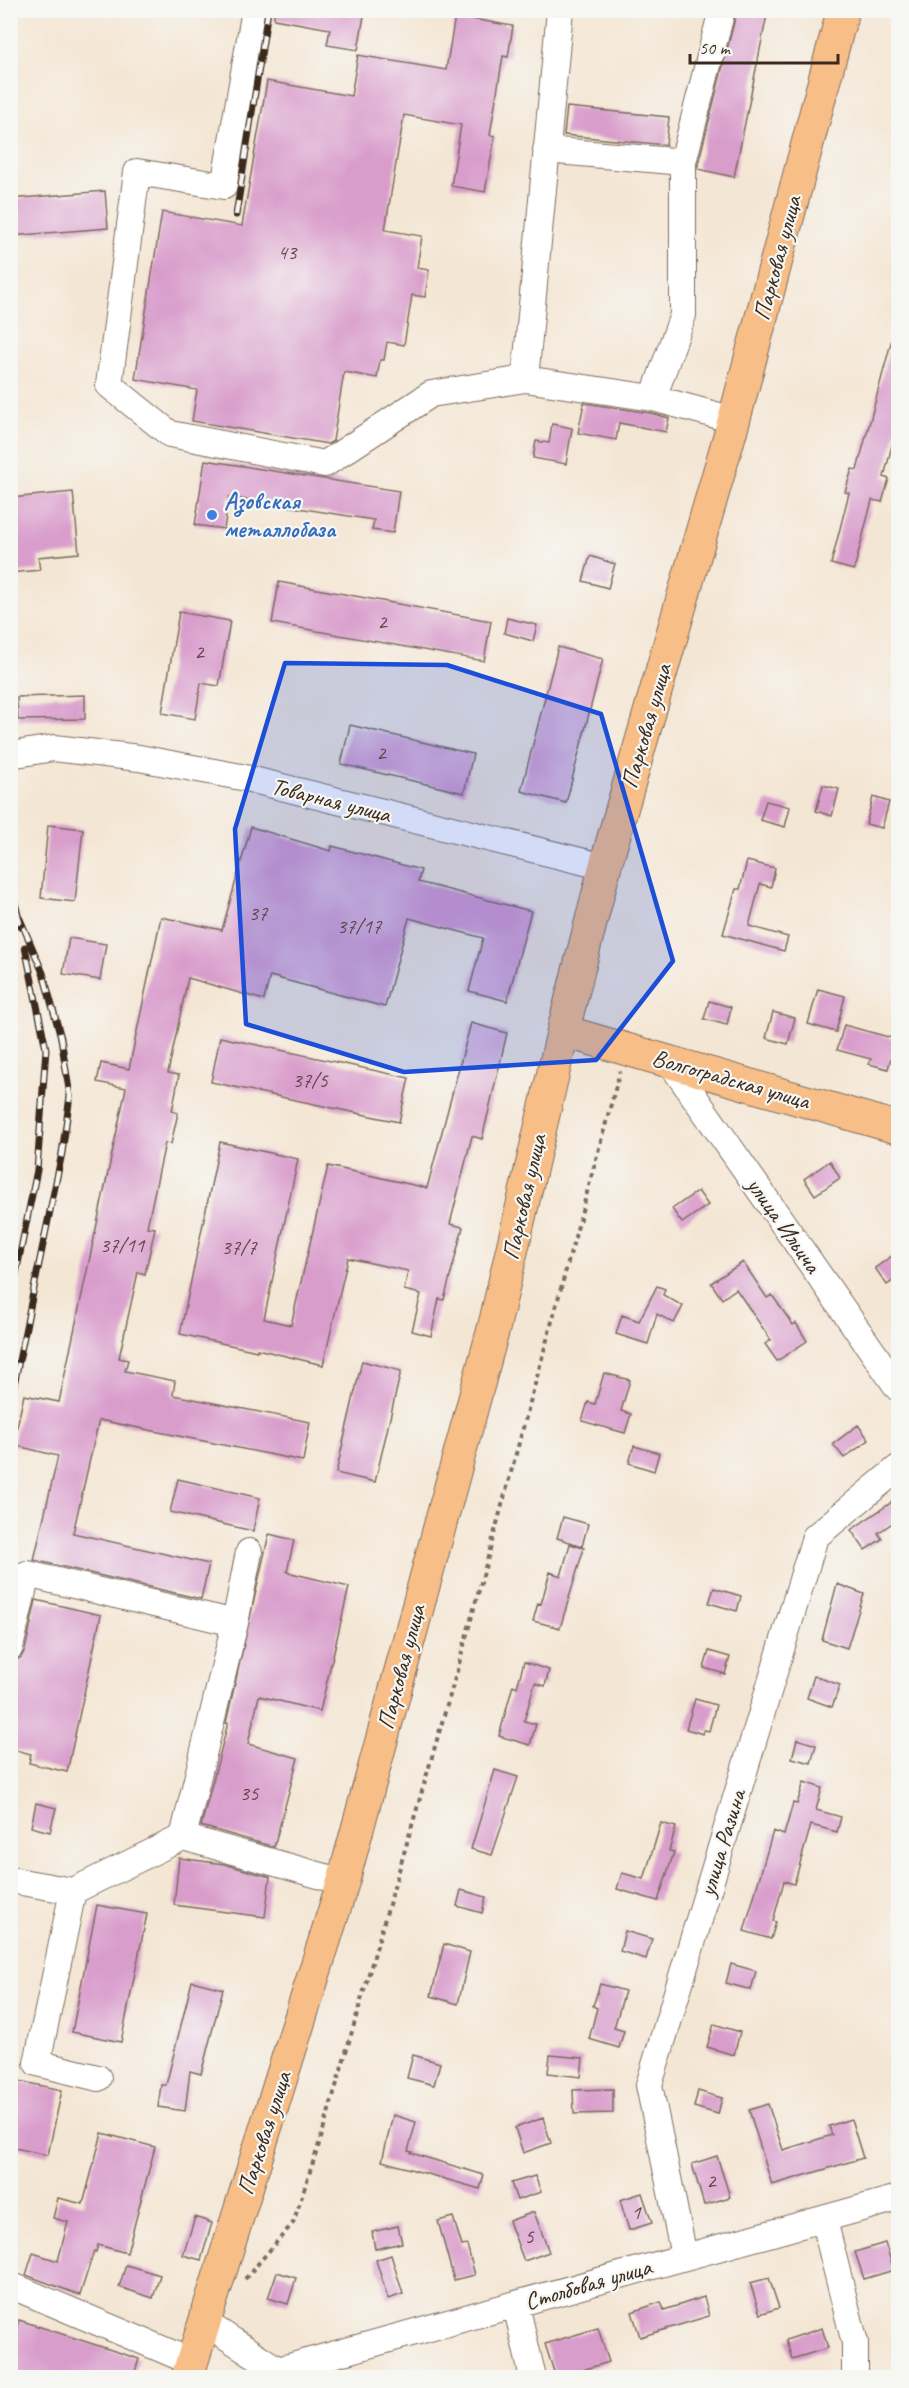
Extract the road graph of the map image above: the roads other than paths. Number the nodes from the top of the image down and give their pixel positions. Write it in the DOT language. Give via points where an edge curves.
graph roads {
  1 [pos="255,10"];
  2 [pos="560,10"];
  3 [pos="722,10"];
  4 [pos="843,10"];
  5 [pos="546,150"];
  6 [pos="683,162"];
  7 [pos="525,378"];
  8 [pos="653,398"];
  9 [pos="735,420"];
  10 [pos="10,755"];
  11 [pos="605,867"];
  12 [pos="563,1031"];
  13 [pos="670,1062"];
  14 [pos="898,1128"];
  15 [pos="898,1388"];
  16 [pos="898,1468"];
  17 [pos="249,1552"];
  18 [pos="235,1623"];
  19 [pos="10,1647"];
  20 [pos="183,1838"];
  21 [pos="10,1880"];
  22 [pos="343,1882"];
  23 [pos="73,1891"];
  24 [pos="98,2078"];
  25 [pos="898,2198"];
  26 [pos="824,2220"];
  27 [pos="684,2256"];
  28 [pos="10,2285"];
  29 [pos="516,2304"];
  30 [pos="204,2322"];
  31 [pos="190,2370"];
  32 [pos="280,2374"];
  33 [pos="533,2378"];
  34 [pos="855,2378"];
  1 -- 7 [label="street" via="224,186 137,172 109,385 170,434 325,464 431,394"];
  2 -- 5 [label="street"];
  3 -- 6 [label="street"];
  4 -- 9 [label="main road, Парковая улица"];
  5 -- 6 [label="street"];
  5 -- 7 [label="street"];
  6 -- 8 [label="street" via="683,315"];
  7 -- 8 [label="street"];
  8 -- 9 [label="street"];
  9 -- 11 [label="main road, Парковая улица"];
  10 -- 11 [label="street, Товарная улица" via="54,748 139,758 241,777"];
  11 -- 12 [label="main road, Парковая улица"];
  12 -- 13 [label="main road, Волгоградская улица"];
  12 -- 22 [label="main road, Парковая улица" via="494,1327"];
  13 -- 14 [label="main road, Волгоградская улица"];
  13 -- 15 [label="street, улица Ильича"];
  16 -- 27 [label="street, улица Разина" via="815,1537 649,2085"];
  17 -- 18 [label="street"];
  18 -- 19 [label="street" via="27,1574"];
  18 -- 20 [label="street"];
  20 -- 22 [label="street"];
  20 -- 23 [label="street"];
  21 -- 23 [label="street"];
  22 -- 30 [label="main road, Парковая улица"];
  23 -- 24 [label="street" via="37,2063"];
  25 -- 26 [label="street, Столбовая улица"];
  26 -- 27 [label="street, Столбовая улица"];
  26 -- 34 [label="street" via="855,2343"];
  27 -- 29 [label="street, Столбовая улица"];
  28 -- 31 [label="street"];
  29 -- 32 [label="street, Столбовая улица"];
  29 -- 33 [label="street"];
  30 -- 31 [label="main road, Парковая улица"];
  30 -- 32 [label="street"];
}
